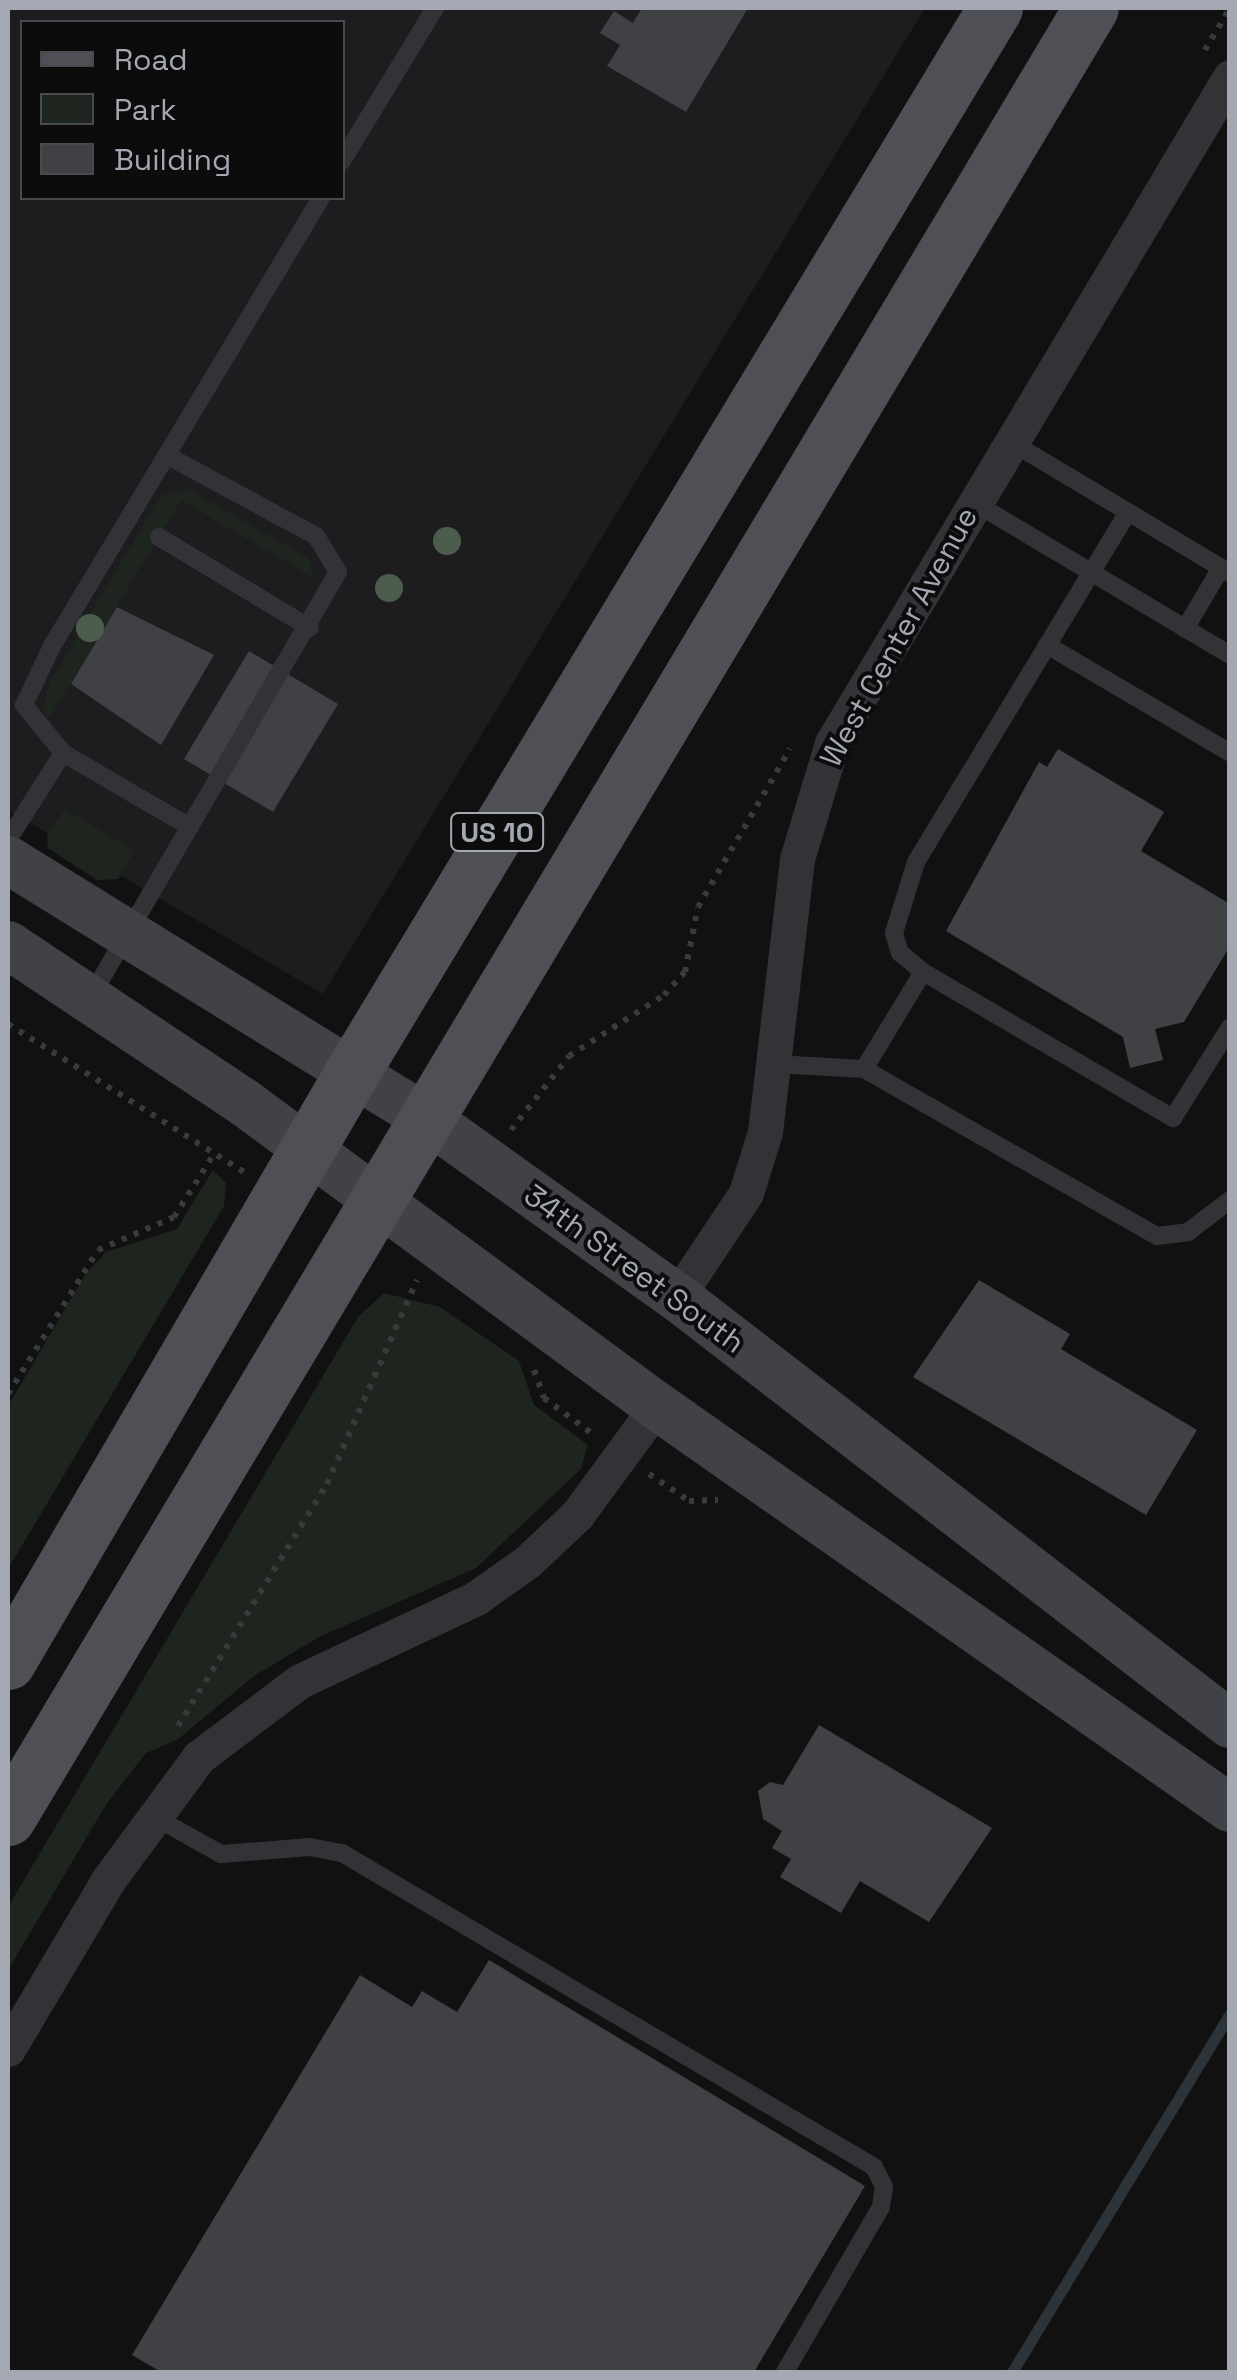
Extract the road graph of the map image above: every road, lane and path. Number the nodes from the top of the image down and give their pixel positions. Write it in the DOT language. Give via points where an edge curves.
graph roads {
  1 [pos="435,8"];
  2 [pos="995,8"];
  3 [pos="1091,8"];
  4 [pos="1228,85"];
  5 [pos="345,156"];
  6 [pos="320,200"];
  7 [pos="1011,442"];
  8 [pos="166,455"];
  9 [pos="974,503"];
  10 [pos="1127,513"];
  11 [pos="159,537"];
  12 [pos="1225,570"];
  13 [pos="1091,571"];
  14 [pos="310,628"];
  15 [pos="1184,629"];
  16 [pos="1046,645"];
  17 [pos="1230,655"];
  18 [pos="1230,753"];
  19 [pos="63,754"];
  20 [pos="190,826"];
  21 [pos="8,840"];
  22 [pos="8,860"];
  23 [pos="126,930"];
  24 [pos="8,945"];
  25 [pos="922,972"];
  26 [pos="90,998"];
  27 [pos="8,1024"];
  28 [pos="1230,1027"];
  29 [pos="775,1064"];
  30 [pos="864,1069"];
  31 [pos="351,1074"];
  32 [pos="423,1116"];
  33 [pos="308,1150"];
  34 [pos="372,1199"];
  35 [pos="1230,1200"];
  36 [pos="416,1281"];
  37 [pos="677,1297"];
  38 [pos="8,1394"];
  39 [pos="657,1406"];
  40 [pos="8,1662"];
  41 [pos="1230,1724"];
  42 [pos="174,1730"];
  43 [pos="1230,1808"];
  44 [pos="152,1816"];
  45 [pos="8,1818"];
  46 [pos="8,2049"];
  47 [pos="785,2372"];
  1 -- 5 [label="lane"];
  2 -- 31 [label="main road, US 10"];
  3 -- 32 [label="main road, US 10"];
  4 -- 7 [label="street, West Center Avenue"];
  6 -- 8 [label="lane"];
  7 -- 9 [label="street, West Center Avenue"];
  7 -- 10 [label="lane"];
  8 -- 14 [label="lane" via="328,546 338,572"];
  8 -- 19 [label="lane" via="30,686 24,706"];
  9 -- 13 [label="lane"];
  9 -- 29 [label="street, West Center Avenue" via="832,743 810,804"];
  10 -- 12 [label="lane"];
  10 -- 13 [label="lane"];
  11 -- 14 [label="lane"];
  12 -- 15 [label="lane"];
  13 -- 15 [label="lane"];
  13 -- 16 [label="lane"];
  14 -- 20 [label="lane"];
  15 -- 17 [label="lane"];
  16 -- 18 [label="lane"];
  16 -- 25 [label="lane" via="899,901 900,953"];
  19 -- 20 [label="lane"];
  19 -- 21 [label="lane"];
  20 -- 23 [label="lane"];
  22 -- 23 [label="main road, 34th Street South"];
  23 -- 26 [label="lane"];
  23 -- 31 [label="main road, 34th Street South"];
  24 -- 26 [label="main road"];
  25 -- 28 [label="lane" via="1173,1118"];
  25 -- 30 [label="lane"];
  26 -- 33 [label="main road"];
  27 -- 38 [label="path" via="214,1154 174,1216 98,1250"];
  29 -- 30 [label="lane"];
  29 -- 37 [label="street, West Center Avenue" via="746,1193"];
  30 -- 35 [label="lane" via="1157,1236 1188,1232"];
  31 -- 32 [label="main road, 34th Street South"];
  31 -- 33 [label="main road, US 10"];
  32 -- 34 [label="main road, US 10"];
  32 -- 37 [label="main road, 34th Street South"];
  33 -- 34 [label="main road"];
  33 -- 40 [label="main road, US 10"];
  34 -- 39 [label="main road"];
  34 -- 45 [label="main road, US 10"];
  36 -- 42 [label="path" via="327,1484"];
  37 -- 41 [label="main road, 34th Street South"];
  39 -- 43 [label="main road"];
  39 -- 44 [label="street" via="578,1515 528,1562 476,1598 247,1714 199,1756"];
  44 -- 46 [label="street"];
  44 -- 47 [label="lane" via="220,1854 310,1847 342,1853 874,2167 884,2186 882,2207"];
}
